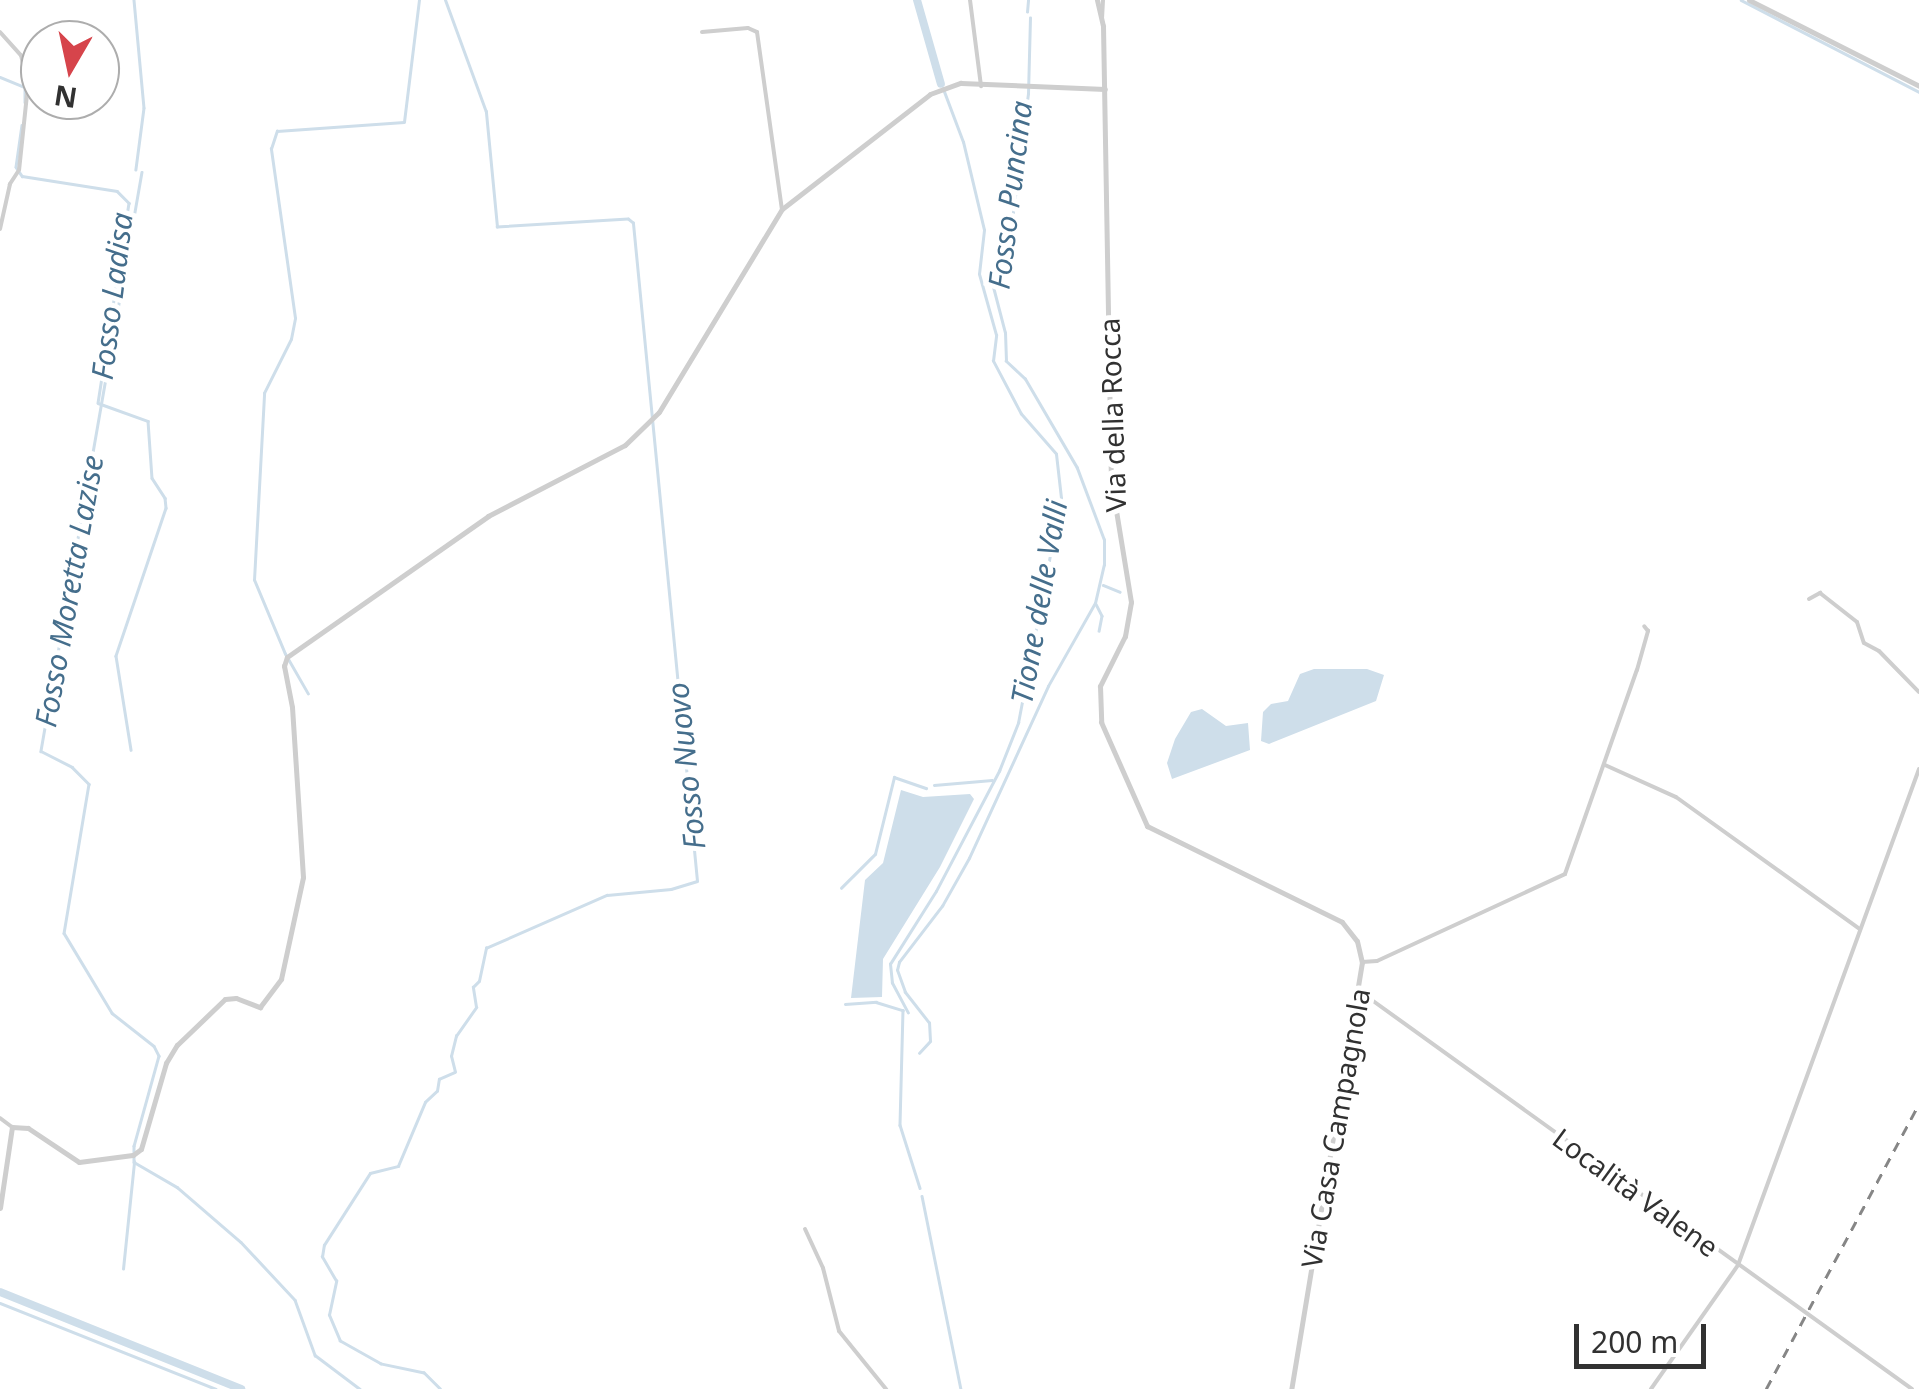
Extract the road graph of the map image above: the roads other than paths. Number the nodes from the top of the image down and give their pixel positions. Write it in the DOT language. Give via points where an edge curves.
graph roads {
  1 [pos="970,0"];
  2 [pos="1100,0"];
  3 [pos="1749,0"];
  4 [pos="0,32"];
  5 [pos="702,32"];
  6 [pos="981,86"];
  7 [pos="1919,86"];
  8 [pos="1104,90"];
  9 [pos="782,208"];
  10 [pos="0,229"];
  11 [pos="1810,599"];
  12 [pos="1644,626"];
  13 [pos="1919,692"];
  14 [pos="1605,765"];
  15 [pos="1919,769"];
  16 [pos="1139,815"];
  17 [pos="1862,930"];
  18 [pos="1362,962"];
  19 [pos="1360,996"];
  20 [pos="0,1118"];
  21 [pos="12,1127"];
  22 [pos="0,1208"];
  23 [pos="805,1229"];
  24 [pos="1738,1266"];
  25 [pos="886,1389"];
  26 [pos="1291,1389"];
  27 [pos="1651,1389"];
  28 [pos="1912,1389"];
  1 -- 6 [label="street"];
  2 -- 8 [label="street, Via della Rocca"];
  3 -- 7 [label="street"];
  4 -- 10 [label="street" via="26,67 28,107"];
  5 -- 9 [label="street" via="757,32"];
  6 -- 8 [label="street"];
  6 -- 9 [label="street" via="950,84 914,104"];
  8 -- 16 [label="street, Via della Rocca" via="1110,480 1131,602 1125,636 1100,686 1099,707"];
  9 -- 21 [label="street" via="645,428 605,458 488,516 287,658 303,868 286,968 260,1007 225,999 177,1045 132,1155 79,1162 28,1128"];
  11 -- 13 [label="street" via="1820,592 1857,622 1862,640"];
  12 -- 14 [label="street" via="1648,632"];
  14 -- 17 [label="street" via="1676,797"];
  14 -- 18 [label="street" via="1566,874 1377,961"];
  15 -- 17 [label="street"];
  16 -- 18 [label="street, Via Casa Campagnola" via="1167,838 1342,922"];
  17 -- 24 [label="street"];
  18 -- 19 [label="street, Via Casa Campagnola"];
  19 -- 24 [label="street, Località Valene"];
  19 -- 26 [label="street, Via Casa Campagnola"];
  20 -- 21 [label="street"];
  21 -- 22 [label="street"];
  23 -- 25 [label="street" via="839,1331"];
  24 -- 27 [label="street"];
  24 -- 28 [label="street, Località Valene"];
}
